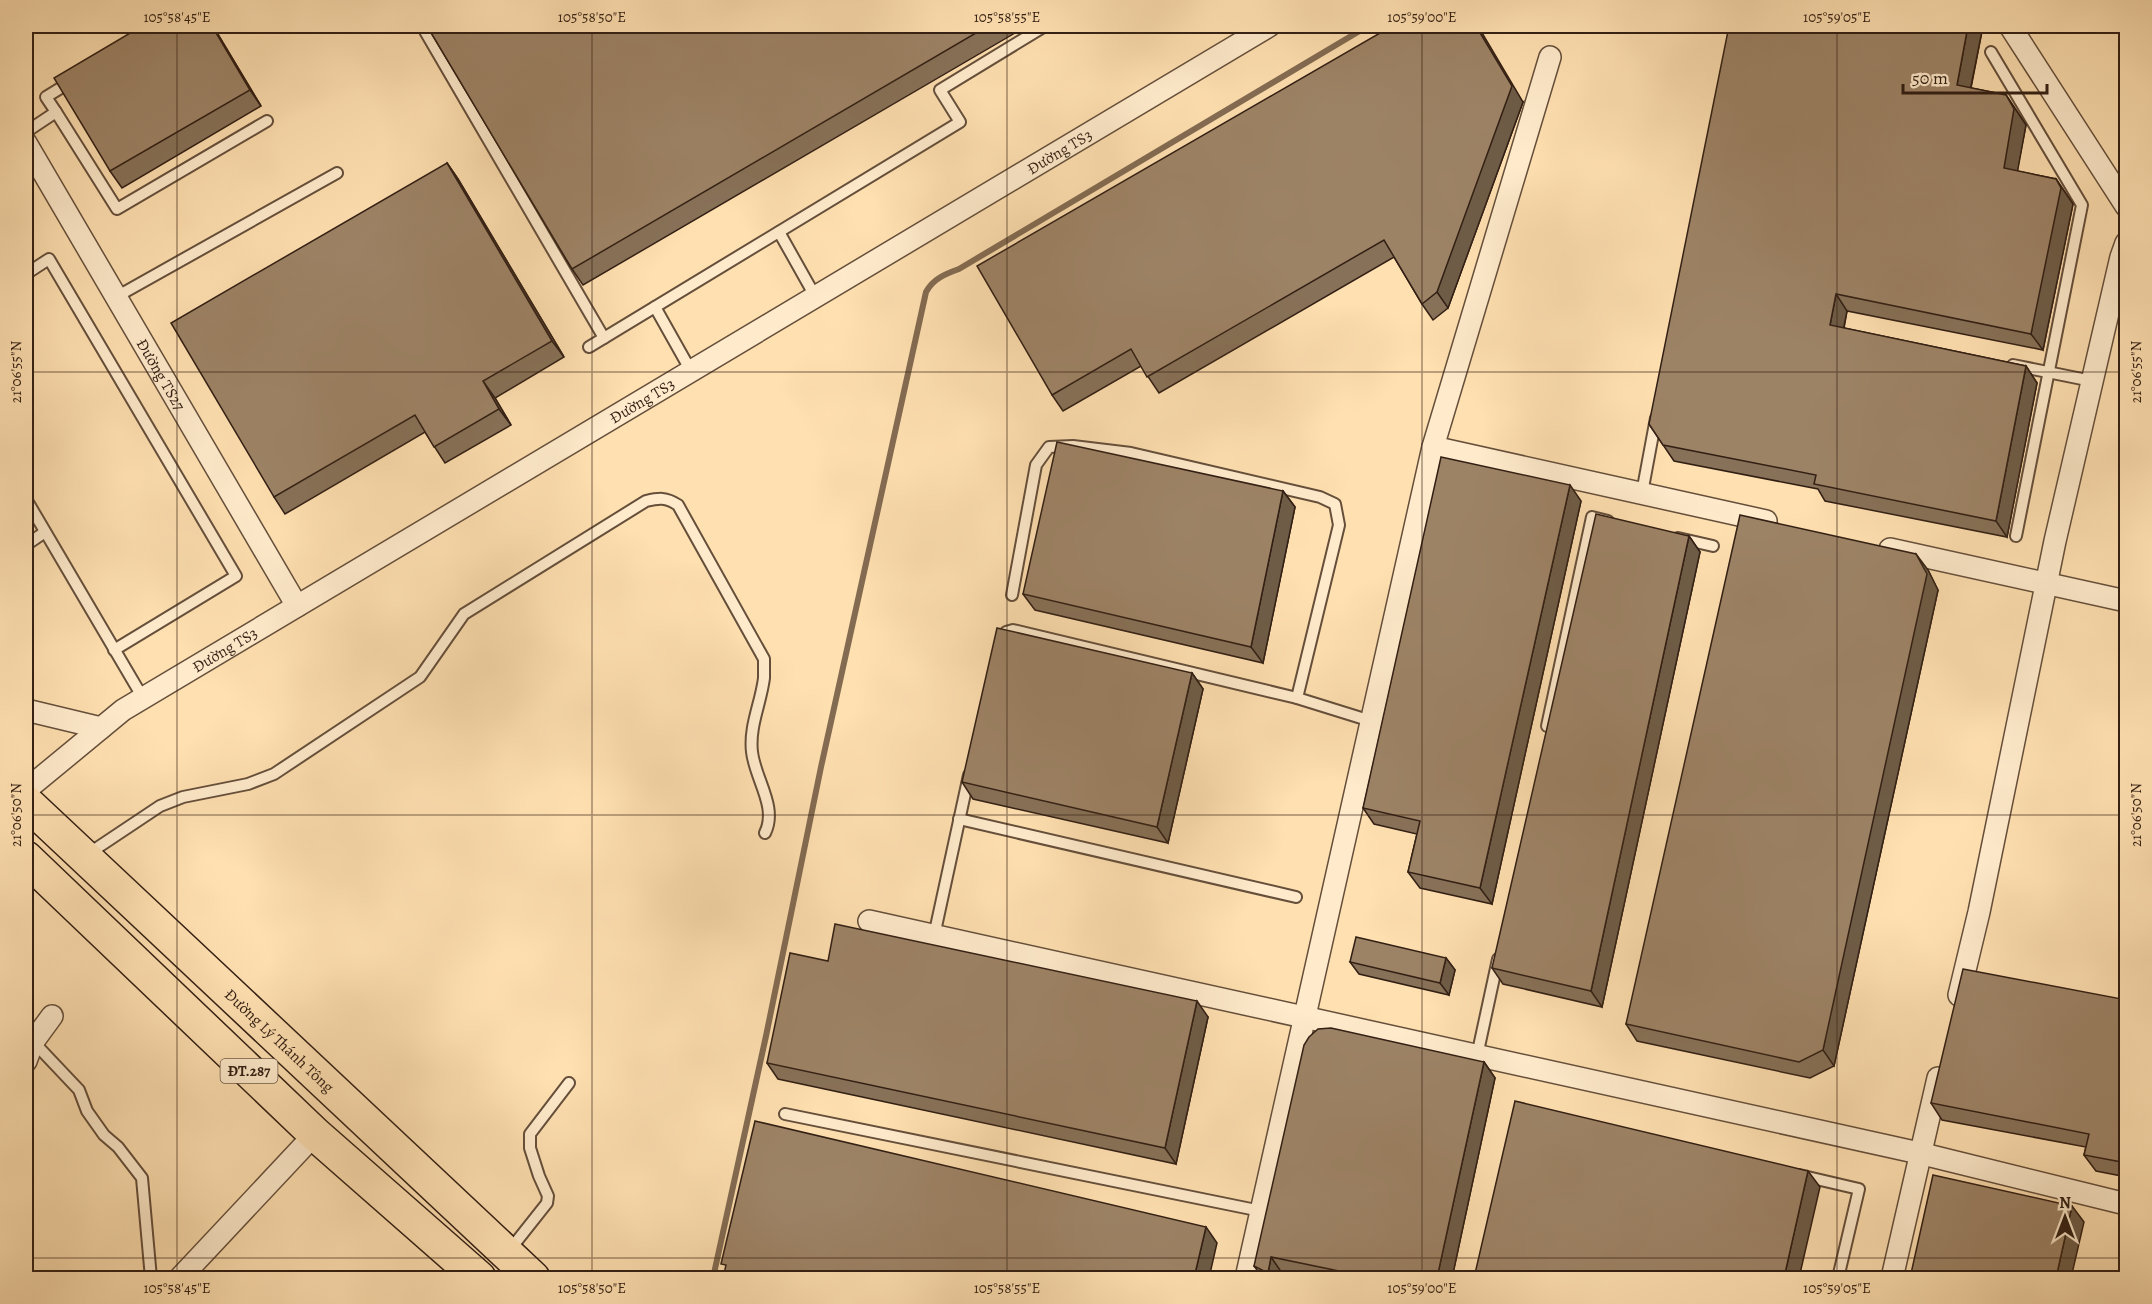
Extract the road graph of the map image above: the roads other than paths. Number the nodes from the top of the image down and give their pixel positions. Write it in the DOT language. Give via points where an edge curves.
graph roads {
  1 [pos="422,26"];
  2 [pos="1045,26"];
  3 [pos="1269,26"];
  4 [pos="2010,26"];
  5 [pos="1991,52"];
  6 [pos="1550,57"];
  7 [pos="86,73"];
  8 [pos="56,112"];
  9 [pos="267,121"];
  10 [pos="26,132"];
  11 [pos="26,143"];
  12 [pos="337,173"];
  13 [pos="2127,206"];
  14 [pos="779,232"];
  15 [pos="2127,243"];
  16 [pos="26,273"];
  17 [pos="815,296"];
  18 [pos="116,297"];
  19 [pos="655,307"];
  20 [pos="604,338"];
  21 [pos="589,347"];
  22 [pos="2004,363"];
  23 [pos="691,370"];
  24 [pos="2049,372"];
  25 [pos="2092,381"];
  26 [pos="1659,404"];
  27 [pos="1433,447"];
  28 [pos="1642,494"];
  29 [pos="26,499"];
  30 [pos="1614,522"];
  31 [pos="1781,525"];
  32 [pos="45,532"];
  33 [pos="1669,536"];
  34 [pos="2016,536"];
  35 [pos="26,545"];
  36 [pos="1873,545"];
  37 [pos="1713,546"];
  38 [pos="2047,584"];
  39 [pos="1012,595"];
  40 [pos="2127,601"];
  41 [pos="297,606"];
  42 [pos="999,647"];
  43 [pos="114,650"];
  44 [pos="143,698"];
  45 [pos="1298,698"];
  46 [pos="26,710"];
  47 [pos="1371,721"];
  48 [pos="101,728"];
  49 [pos="1545,739"];
  50 [pos="972,762"];
  51 [pos="26,790"];
  52 [pos="26,802"];
  53 [pos="959,819"];
  54 [pos="765,833"];
  55 [pos="83,857"];
  56 [pos="26,858"];
  57 [pos="1296,897"];
  58 [pos="869,921"];
  59 [pos="934,936"];
  60 [pos="1499,950"];
  61 [pos="1953,1015"];
  62 [pos="52,1016"];
  63 [pos="1304,1018"];
  64 [pos="28,1046"];
  65 [pos="1477,1056"];
  66 [pos="1942,1061"];
  67 [pos="569,1083"];
  68 [pos="785,1114"];
  69 [pos="315,1134"];
  70 [pos="1919,1153"];
  71 [pos="1790,1173"];
  72 [pos="2127,1204"];
  73 [pos="1261,1211"];
  74 [pos="518,1269"];
  75 [pos="151,1278"];
  76 [pos="180,1278"];
  77 [pos="479,1278"];
  78 [pos="1246,1278"];
  79 [pos="1839,1278"];
  80 [pos="1892,1278"];
  1 -- 20 [label="lane"];
  2 -- 14 [label="lane" via="940,90 960,122"];
  3 -- 17 [label="street, Đường TS3"];
  4 -- 13 [label="street"];
  5 -- 24 [label="lane" via="2082,205"];
  6 -- 27 [label="street"];
  7 -- 8 [label="lane" via="46,96"];
  8 -- 9 [label="lane" via="117,209"];
  8 -- 10 [label="lane"];
  11 -- 18 [label="street, Đường TS27"];
  12 -- 18 [label="lane"];
  14 -- 17 [label="lane"];
  14 -- 19 [label="lane"];
  15 -- 25 [label="street"];
  16 -- 43 [label="lane" via="49,259 236,576"];
  17 -- 23 [label="street, Đường TS3"];
  18 -- 41 [label="street, Đường TS27"];
  19 -- 20 [label="lane"];
  19 -- 23 [label="lane"];
  20 -- 21 [label="lane"];
  22 -- 24 [label="lane"];
  23 -- 41 [label="street, Đường TS3"];
  24 -- 25 [label="lane"];
  24 -- 34 [label="lane"];
  25 -- 38 [label="street"];
  26 -- 28 [label="lane"];
  27 -- 28 [label="street"];
  27 -- 47 [label="street"];
  28 -- 31 [label="street"];
  29 -- 32 [label="lane"];
  30 -- 49 [label="lane" via="1592,517"];
  32 -- 35 [label="lane"];
  32 -- 43 [label="lane"];
  33 -- 37 [label="lane"];
  36 -- 38 [label="street"];
  38 -- 40 [label="street"];
  38 -- 61 [label="street" via="1979,912"];
  39 -- 45 [label="lane" via="1036,465 1049,447 1131,453 1320,497 1335,504 1339,525"];
  41 -- 44 [label="street, Đường TS3"];
  42 -- 45 [label="lane" via="1002,636 1013,630"];
  43 -- 44 [label="lane"];
  44 -- 48 [label="street, Đường TS3"];
  45 -- 47 [label="lane"];
  46 -- 48 [label="street"];
  47 -- 63 [label="street"];
  48 -- 51 [label="street, Đường TS3"];
  50 -- 53 [label="lane"];
  52 -- 55 [label="main road, Đường Lý Thánh Tông / ĐT.287"];
  53 -- 57 [label="lane"];
  53 -- 59 [label="lane"];
  54 -- 55 [label="lane" via="770,825 770,811 752,752 764,659 678,505 660,497 646,501 464,614 411,685 274,774 160,806"];
  55 -- 74 [label="main road, Đường Lý Thánh Tông / ĐT.287"];
  56 -- 69 [label="main road, ĐT.287"];
  58 -- 59 [label="street"];
  59 -- 63 [label="street"];
  60 -- 65 [label="lane"];
  62 -- 64 [label="street"];
  63 -- 65 [label="street"];
  63 -- 73 [label="street"];
  64 -- 75 [label="lane" via="79,1090 87,1111 104,1135 142,1178"];
  65 -- 70 [label="street"];
  66 -- 70 [label="street"];
  67 -- 74 [label="lane" via="530,1134 530,1148 548,1196"];
  68 -- 73 [label="lane"];
  69 -- 76 [label="street"];
  69 -- 77 [label="main road, ĐT.287"];
  70 -- 72 [label="street"];
  70 -- 80 [label="street"];
  71 -- 79 [label="lane" via="1859,1189"];
  73 -- 78 [label="street"];
}
